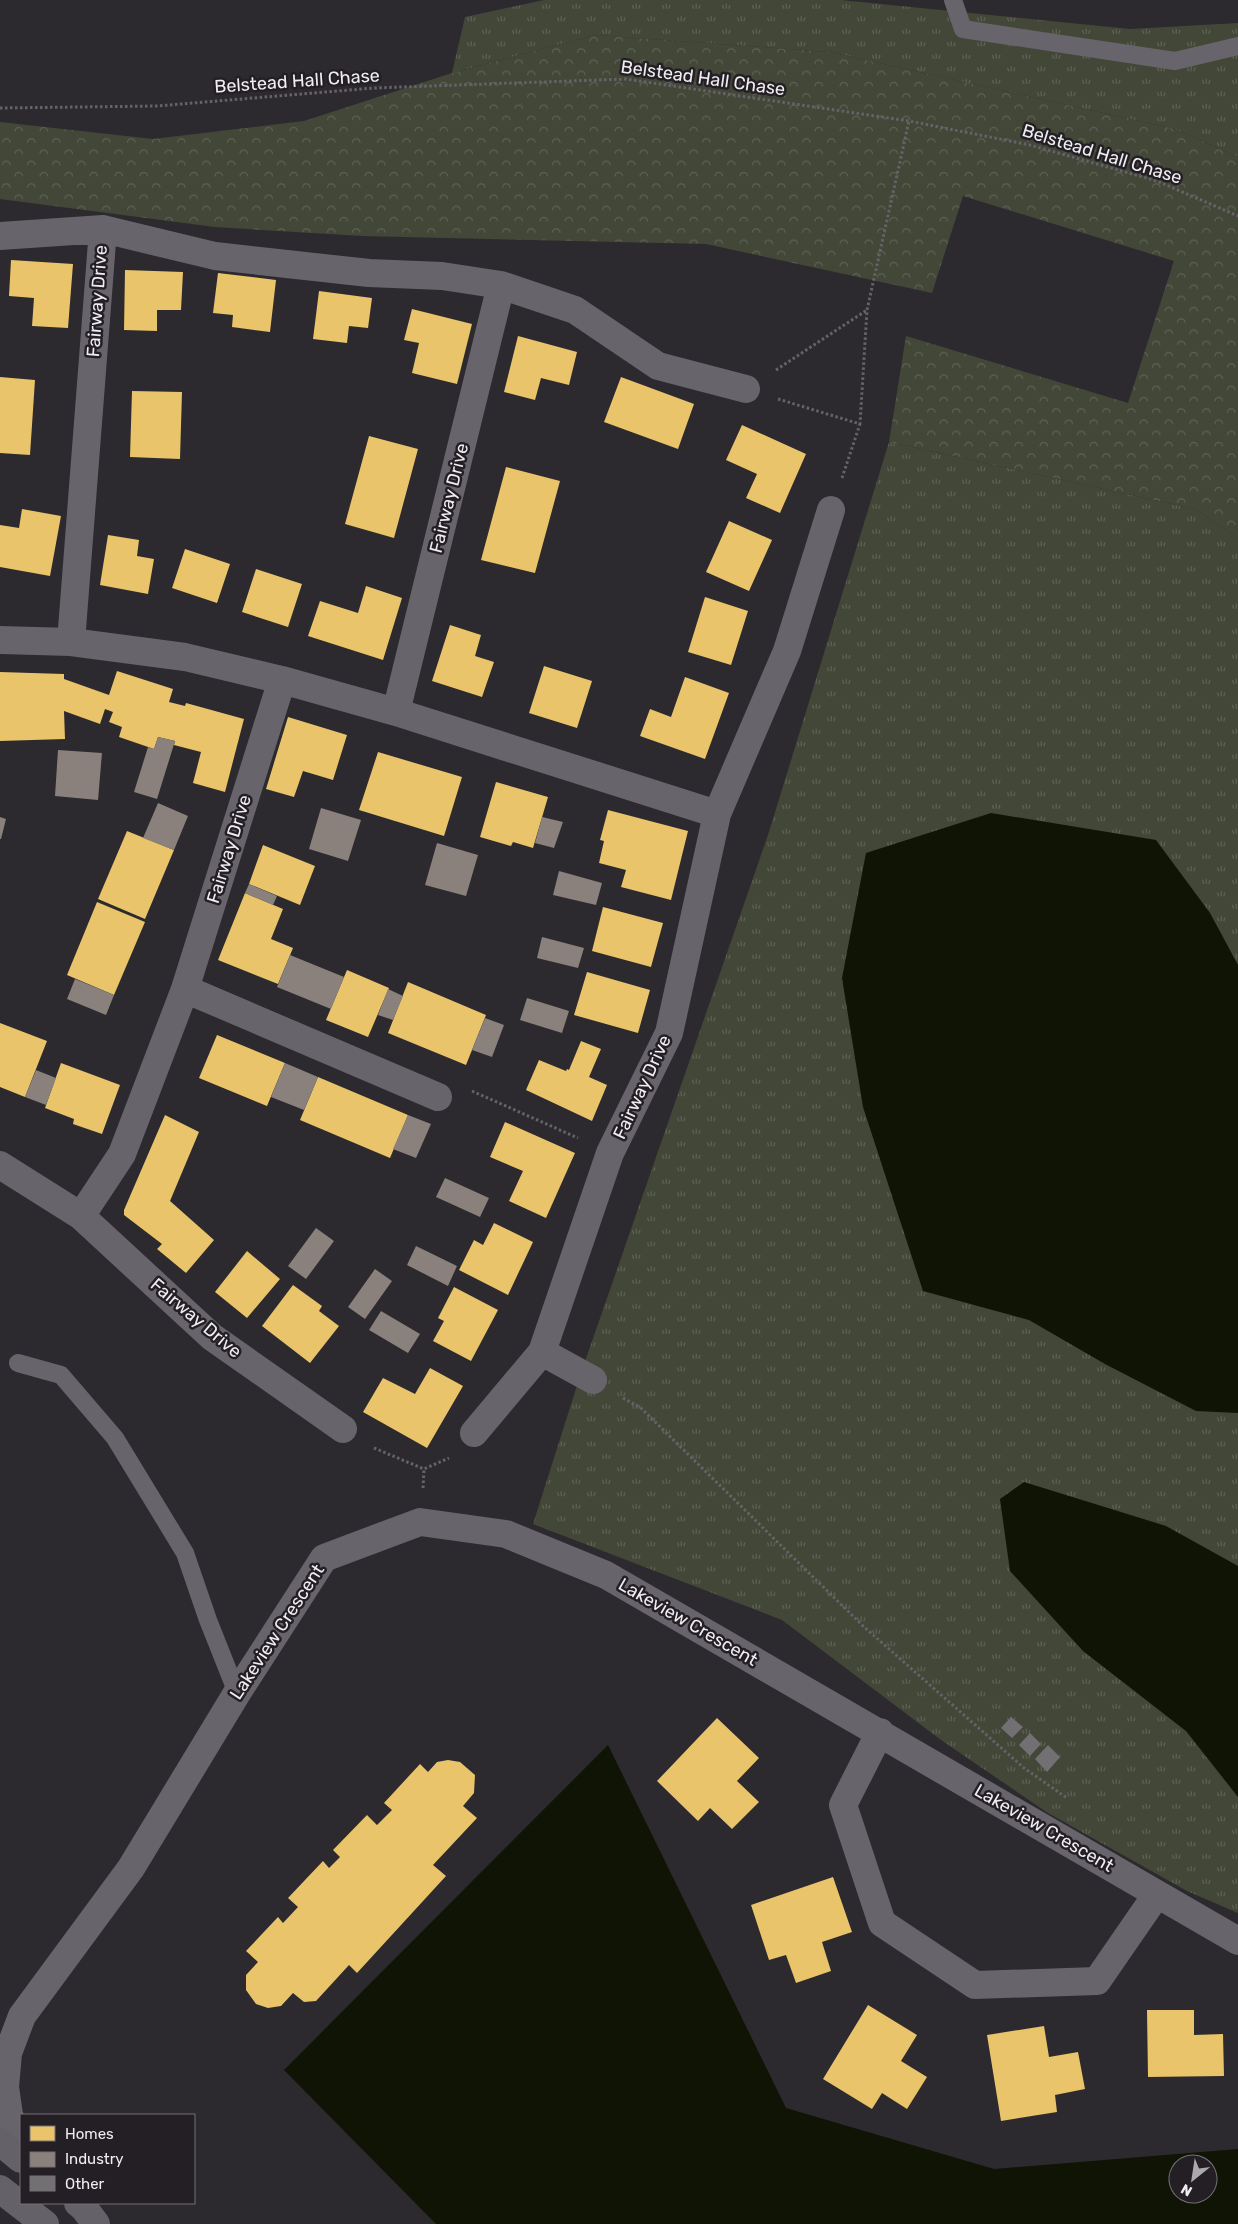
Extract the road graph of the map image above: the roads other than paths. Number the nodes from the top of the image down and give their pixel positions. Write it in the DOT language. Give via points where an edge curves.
graph roads {
  1 [pos="953,0"];
  2 [pos="1238,46"];
  3 [pos="103,229"];
  4 [pos="0,236"];
  5 [pos="501,285"];
  6 [pos="746,389"];
  7 [pos="831,510"];
  8 [pos="0,640"];
  9 [pos="71,642"];
  10 [pos="282,680"];
  11 [pos="396,712"];
  12 [pos="717,814"];
  13 [pos="185,989"];
  14 [pos="438,1097"];
  15 [pos="0,1165"];
  16 [pos="81,1216"];
  17 [pos="542,1352"];
  18 [pos="18,1363"];
  19 [pos="593,1380"];
  20 [pos="343,1429"];
  21 [pos="474,1433"];
  22 [pos="237,1693"];
  23 [pos="880,1732"];
  24 [pos="1157,1894"];
  25 [pos="1238,1941"];
  26 [pos="22,2016"];
  27 [pos="0,2032"];
  28 [pos="0,2142"];
  29 [pos="20,2142"];
  30 [pos="20,2158"];
  31 [pos="0,2189"];
  32 [pos="79,2204"];
  33 [pos="45,2224"];
  34 [pos="96,2224"];
  1 -- 2 [label="lane" via="963,30 1175,61"];
  3 -- 4 [label="street, Fairway Drive"];
  3 -- 5 [label="street, Fairway Drive" via="216,256 369,273 442,276"];
  3 -- 9 [label="street, Fairway Drive"];
  5 -- 6 [label="street, Fairway Drive" via="575,310 658,366"];
  5 -- 11 [label="street, Fairway Drive"];
  7 -- 12 [label="street, Fairway Drive" via="787,651"];
  8 -- 9 [label="street"];
  9 -- 10 [label="street" via="184,657"];
  10 -- 11 [label="street"];
  10 -- 13 [label="street, Fairway Drive"];
  11 -- 12 [label="street"];
  12 -- 17 [label="street, Fairway Drive" via="668,1033 610,1153"];
  13 -- 14 [label="street"];
  13 -- 16 [label="street, Fairway Drive" via="122,1154"];
  15 -- 16 [label="street, Fairway Drive"];
  16 -- 20 [label="street, Fairway Drive" via="212,1337"];
  17 -- 19 [label="street"];
  17 -- 21 [label="street, Fairway Drive"];
  18 -- 22 [label="lane" via="61,1375 115,1438 185,1553"];
  22 -- 23 [label="street, Lakeview Crescent" via="324,1558 420,1522 506,1534 606,1575"];
  22 -- 26 [label="street, Lakeview Crescent" via="131,1868"];
  23 -- 24 [label="street, Lakeview Crescent"];
  23 -- 24 [label="street" via="843,1805 882,1923 975,1984 1097,1981"];
  24 -- 25 [label="street, Lakeview Crescent"];
  26 -- 27 [label="street, Lakeview Crescent"];
  26 -- 29 [label="street, Lakeview Crescent" via="8,2053 5,2087 9,2115"];
  28 -- 30 [label="highway"];
  31 -- 33 [label="highway"];
  32 -- 34 [label="highway"];
}
